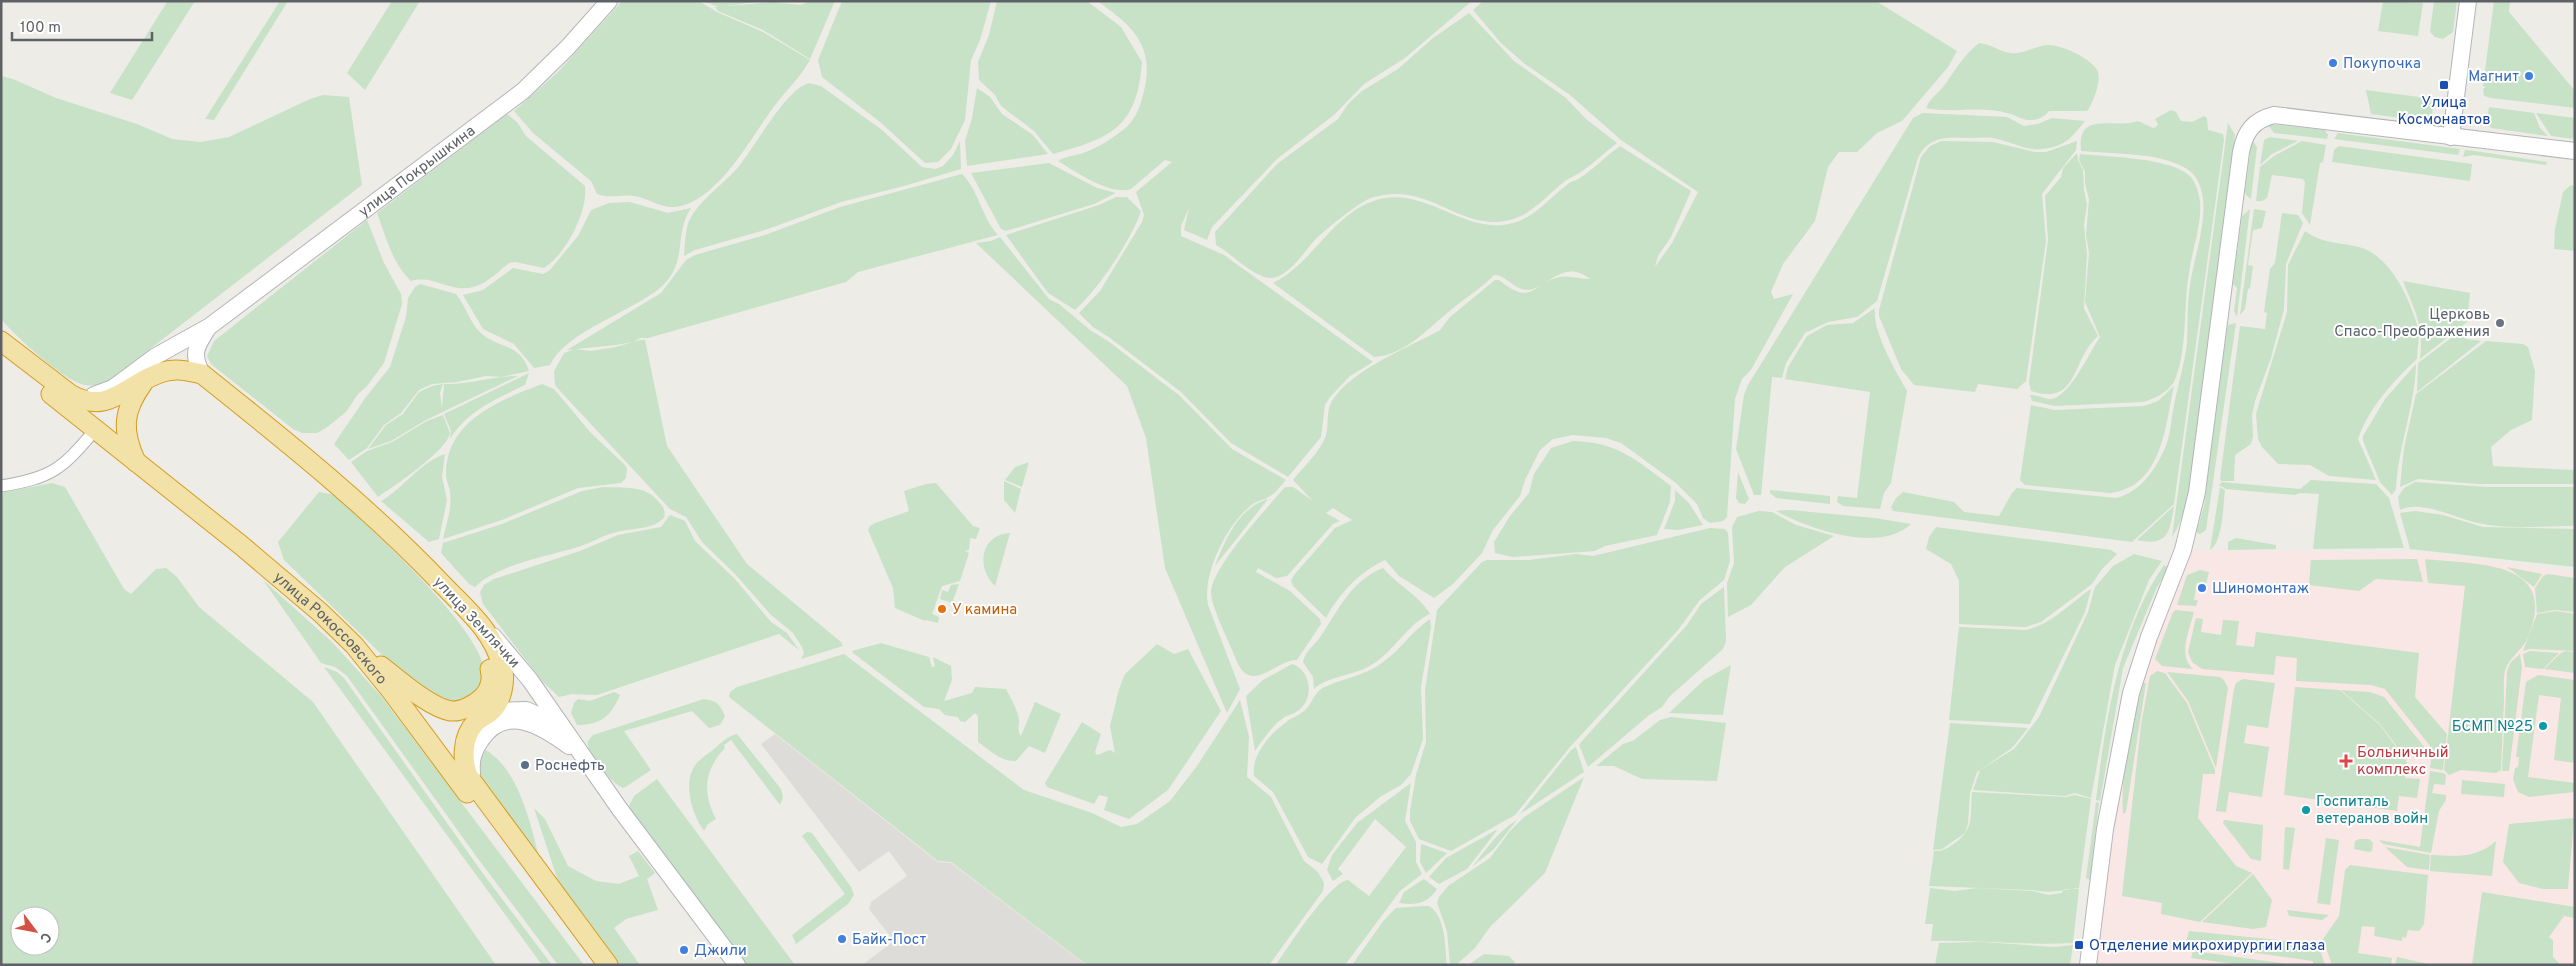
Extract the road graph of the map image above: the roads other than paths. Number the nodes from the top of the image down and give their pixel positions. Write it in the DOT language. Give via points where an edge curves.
graph roads {
  1 [pos="609,1"];
  2 [pos="2468,1"];
  3 [pos="2451,137"];
  4 [pos="2575,151"];
  5 [pos="210,326"];
  6 [pos="1,340"];
  7 [pos="1,354"];
  8 [pos="202,374"];
  9 [pos="145,380"];
  10 [pos="70,394"];
  11 [pos="95,430"];
  12 [pos="137,463"];
  13 [pos="1,486"];
  14 [pos="457,600"];
  15 [pos="486,629"];
  16 [pos="354,645"];
  17 [pos="392,692"];
  18 [pos="492,711"];
  19 [pos="475,723"];
  20 [pos="559,724"];
  21 [pos="583,756"];
  22 [pos="474,787"];
  23 [pos="594,965"];
  24 [pos="608,965"];
  25 [pos="737,965"];
  26 [pos="2088,965"];
  1 -- 5 [label="main road, улица Покрышкина" via="523,91"];
  2 -- 3 [label="main road"];
  3 -- 4 [label="main road"];
  3 -- 26 [label="main road" via="2274,115 2248,129 2243,143 2197,492 2183,550 2131,693 2105,829"];
  5 -- 8 [label="main road" via="195,350 195,362"];
  5 -- 10 [label="main road" via="156,356 104,392 84,396"];
  6 -- 10 [label="highway"];
  7 -- 11 [label="highway, улица Рокоссовского"];
  8 -- 9 [label="highway" via="173,370"];
  8 -- 14 [label="highway, улица Землячки" via="368,510"];
  9 -- 10 [label="highway" via="111,399 94,403 81,401"];
  9 -- 12 [label="highway" via="133,396 126,423 128,442"];
  11 -- 12 [label="highway, улица Рокоссовского"];
  11 -- 13 [label="street" via="56,471 32,481"];
  12 -- 16 [label="highway, улица Рокоссовского" via="322,613"];
  14 -- 15 [label="highway, улица Землячки"];
  14 -- 16 [label="highway" via="492,674 490,690 465,709 451,711 433,703"];
  15 -- 18 [label="highway" via="503,667 501,694"];
  15 -- 20 [label="main road, улица Землячки" via="530,680"];
  16 -- 17 [label="highway, улица Рокоссовского"];
  17 -- 19 [label="highway" via="436,718"];
  17 -- 23 [label="highway, улица Рокоссовского"];
  18 -- 19 [label="highway"];
  18 -- 20 [label="main road" via="526,710"];
  19 -- 22 [label="highway" via="463,756"];
  20 -- 21 [label="main road, улица Землячки"];
  21 -- 22 [label="main road" via="539,726 526,722 502,722 492,728 475,750 471,760"];
  21 -- 25 [label="main road, улица Землячки"];
  22 -- 24 [label="highway"];
}
